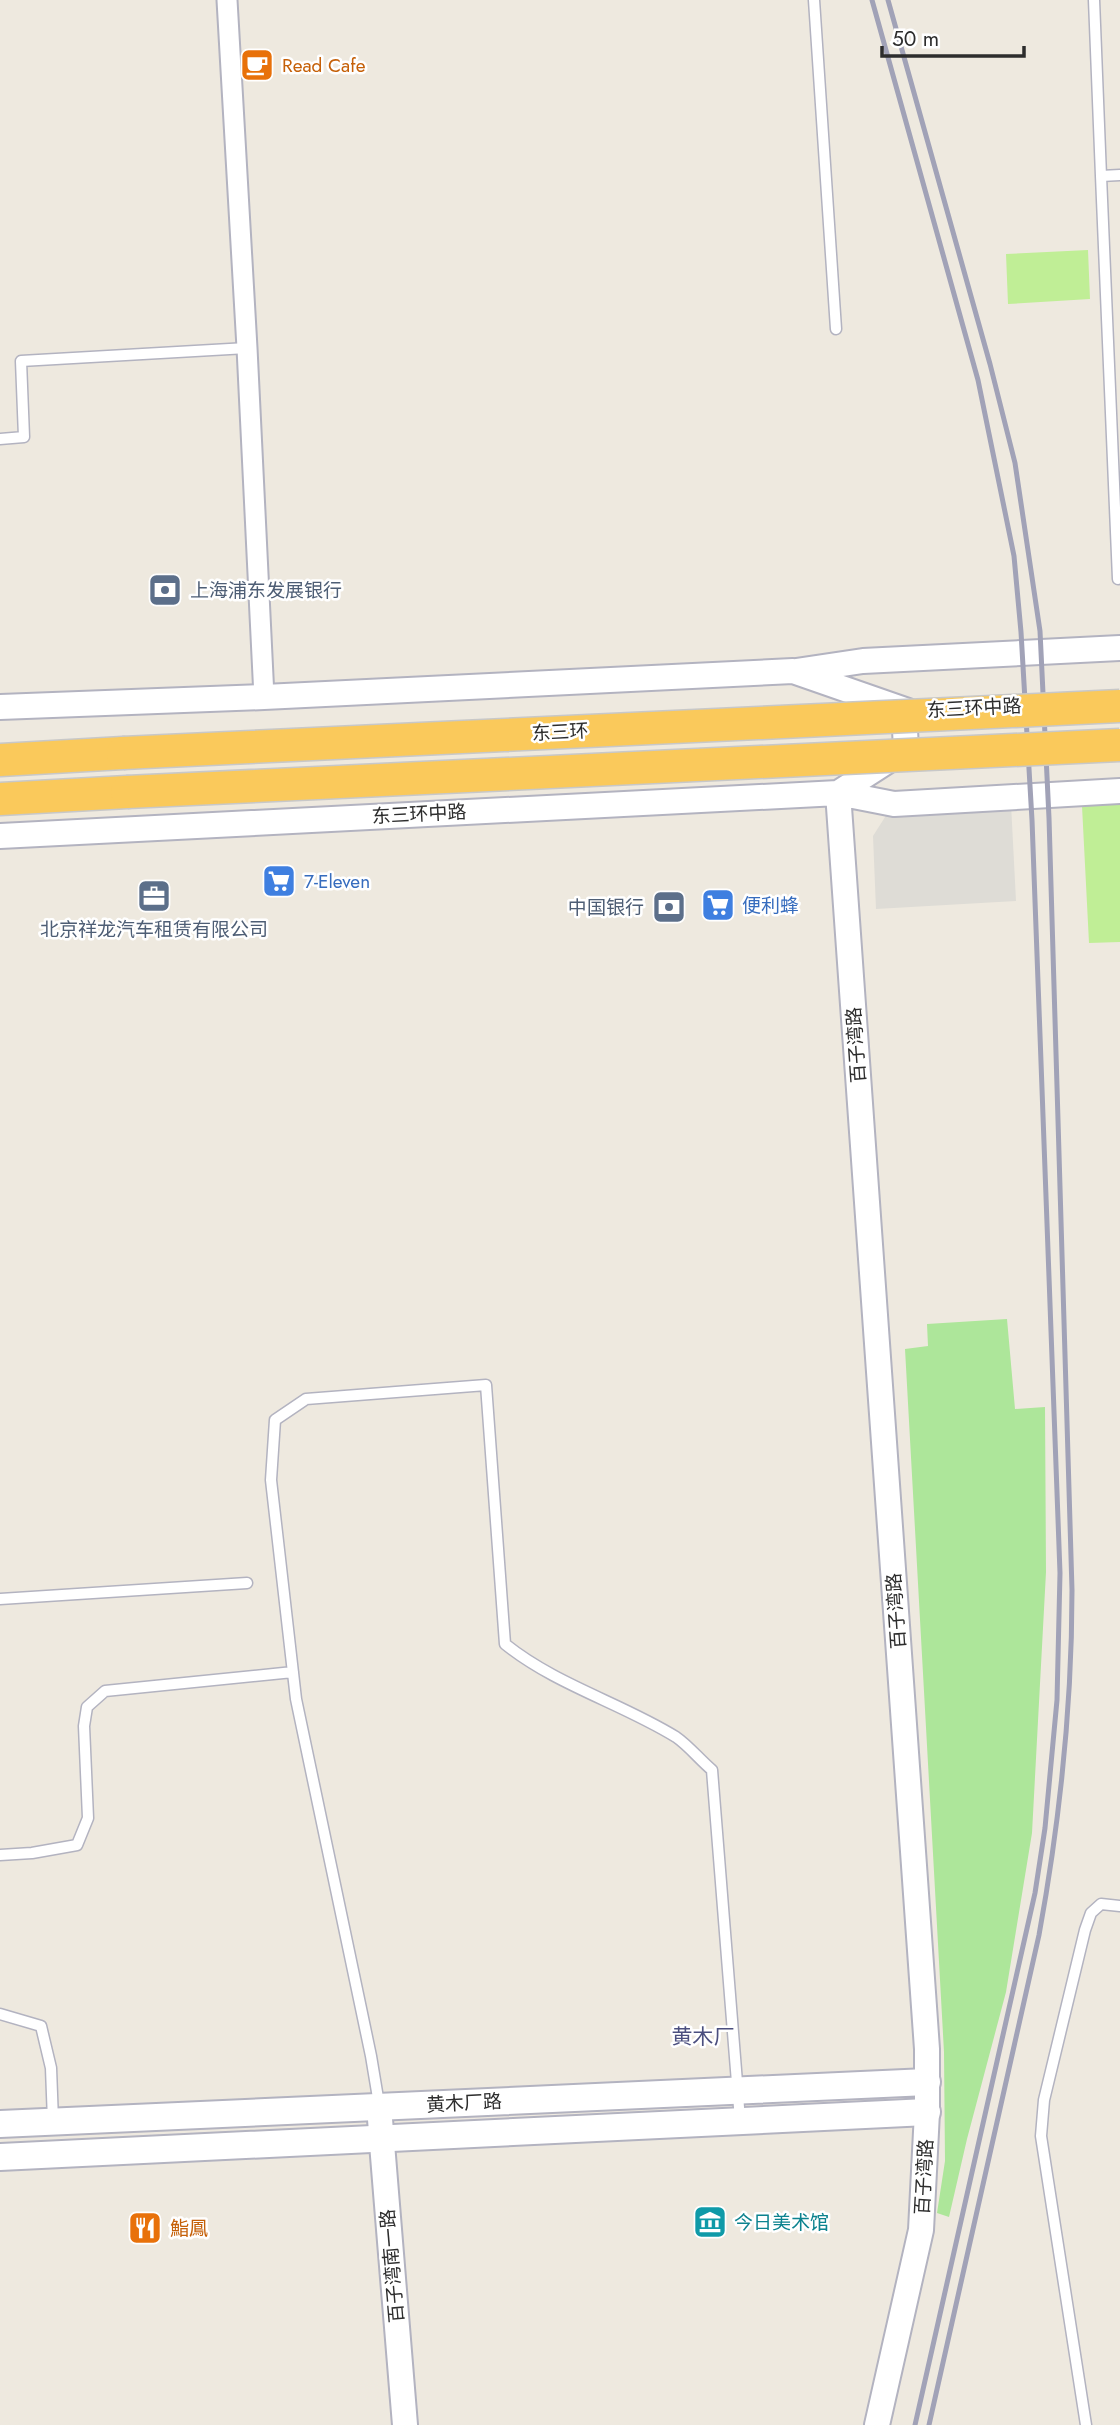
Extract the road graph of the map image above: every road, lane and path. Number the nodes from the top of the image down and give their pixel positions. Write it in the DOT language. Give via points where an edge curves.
graph roads {
  1 [pos="227,0"];
  2 [pos="814,0"];
  3 [pos="1094,0"];
  4 [pos="1120,175"];
  5 [pos="1101,176"];
  6 [pos="836,329"];
  7 [pos="247,348"];
  8 [pos="0,439"];
  9 [pos="1118,579"];
  10 [pos="1120,648"];
  11 [pos="793,671"];
  12 [pos="264,697"];
  13 [pos="1120,700"];
  14 [pos="1120,706"];
  15 [pos="0,707"];
  16 [pos="904,711"];
  17 [pos="1120,737"];
  18 [pos="1120,745"];
  19 [pos="906,749"];
  20 [pos="0,760"];
  21 [pos="1120,791"];
  22 [pos="838,793"];
  23 [pos="0,799"];
  24 [pos="0,835"];
  25 [pos="247,1583"];
  26 [pos="0,1599"];
  27 [pos="293,1672"];
  28 [pos="0,1855"];
  29 [pos="1120,1906"];
  30 [pos="0,2014"];
  31 [pos="928,2082"];
  32 [pos="737,2091"];
  33 [pos="379,2107"];
  34 [pos="927,2112"];
  35 [pos="740,2121"];
  36 [pos="53,2122"];
  37 [pos="0,2124"];
  38 [pos="382,2138"];
  39 [pos="0,2157"];
  40 [pos="405,2425"];
  41 [pos="877,2425"];
  42 [pos="1086,2425"];
  1 -- 7 [label="street"];
  2 -- 6 [label="lane"];
  3 -- 5 [label="lane"];
  4 -- 5 [label="lane"];
  5 -- 9 [label="lane"];
  7 -- 8 [label="lane" via="21,361 24,437"];
  7 -- 12 [label="street"];
  10 -- 11 [label="street, 东三环中路" via="863,661"];
  11 -- 12 [label="street, 东三环中路"];
  11 -- 16 [label="street, 东三环中路"];
  12 -- 15 [label="street, 东三环中路"];
  13 -- 16 [label="street, 东三环中路"];
  14 -- 20 [label="highway, 东三环, bridge"];
  16 -- 19 [label="street"];
  17 -- 19 [label="street, 东三环中路"];
  18 -- 23 [label="highway, 东三环, bridge"];
  19 -- 22 [label="street, 东三环中路"];
  21 -- 22 [label="street, 东三环中路" via="894,804"];
  22 -- 24 [label="street, 东三环中路"];
  22 -- 31 [label="street, 百子湾路"];
  25 -- 26 [label="lane"];
  27 -- 28 [label="lane" via="105,1691 87,1707 88,1818 77,1845"];
  27 -- 32 [label="lane" via="271,1480 275,1420 306,1399 486,1385 505,1644 529,1664 678,1739 712,1770"];
  27 -- 33 [label="lane"];
  29 -- 42 [label="lane" via="1101,1904 1091,1913 1085,1930 1044,2100 1041,2136"];
  30 -- 36 [label="lane" via="40,2026 51,2068"];
  31 -- 32 [label="main road, 黄木厂路"];
  31 -- 34 [label="street, 百子湾路"];
  32 -- 33 [label="main road, 黄木厂路"];
  32 -- 35 [label="lane"];
  33 -- 36 [label="main road, 黄木厂路"];
  33 -- 38 [label="street, 百子湾南一路"];
  34 -- 35 [label="main road, 黄木厂路"];
  34 -- 41 [label="street, 百子湾路" via="921,2230"];
  35 -- 38 [label="main road, 黄木厂路"];
  36 -- 37 [label="main road, 黄木厂路"];
  38 -- 39 [label="main road, 黄木厂路"];
  38 -- 40 [label="street, 百子湾南一路"];
}
